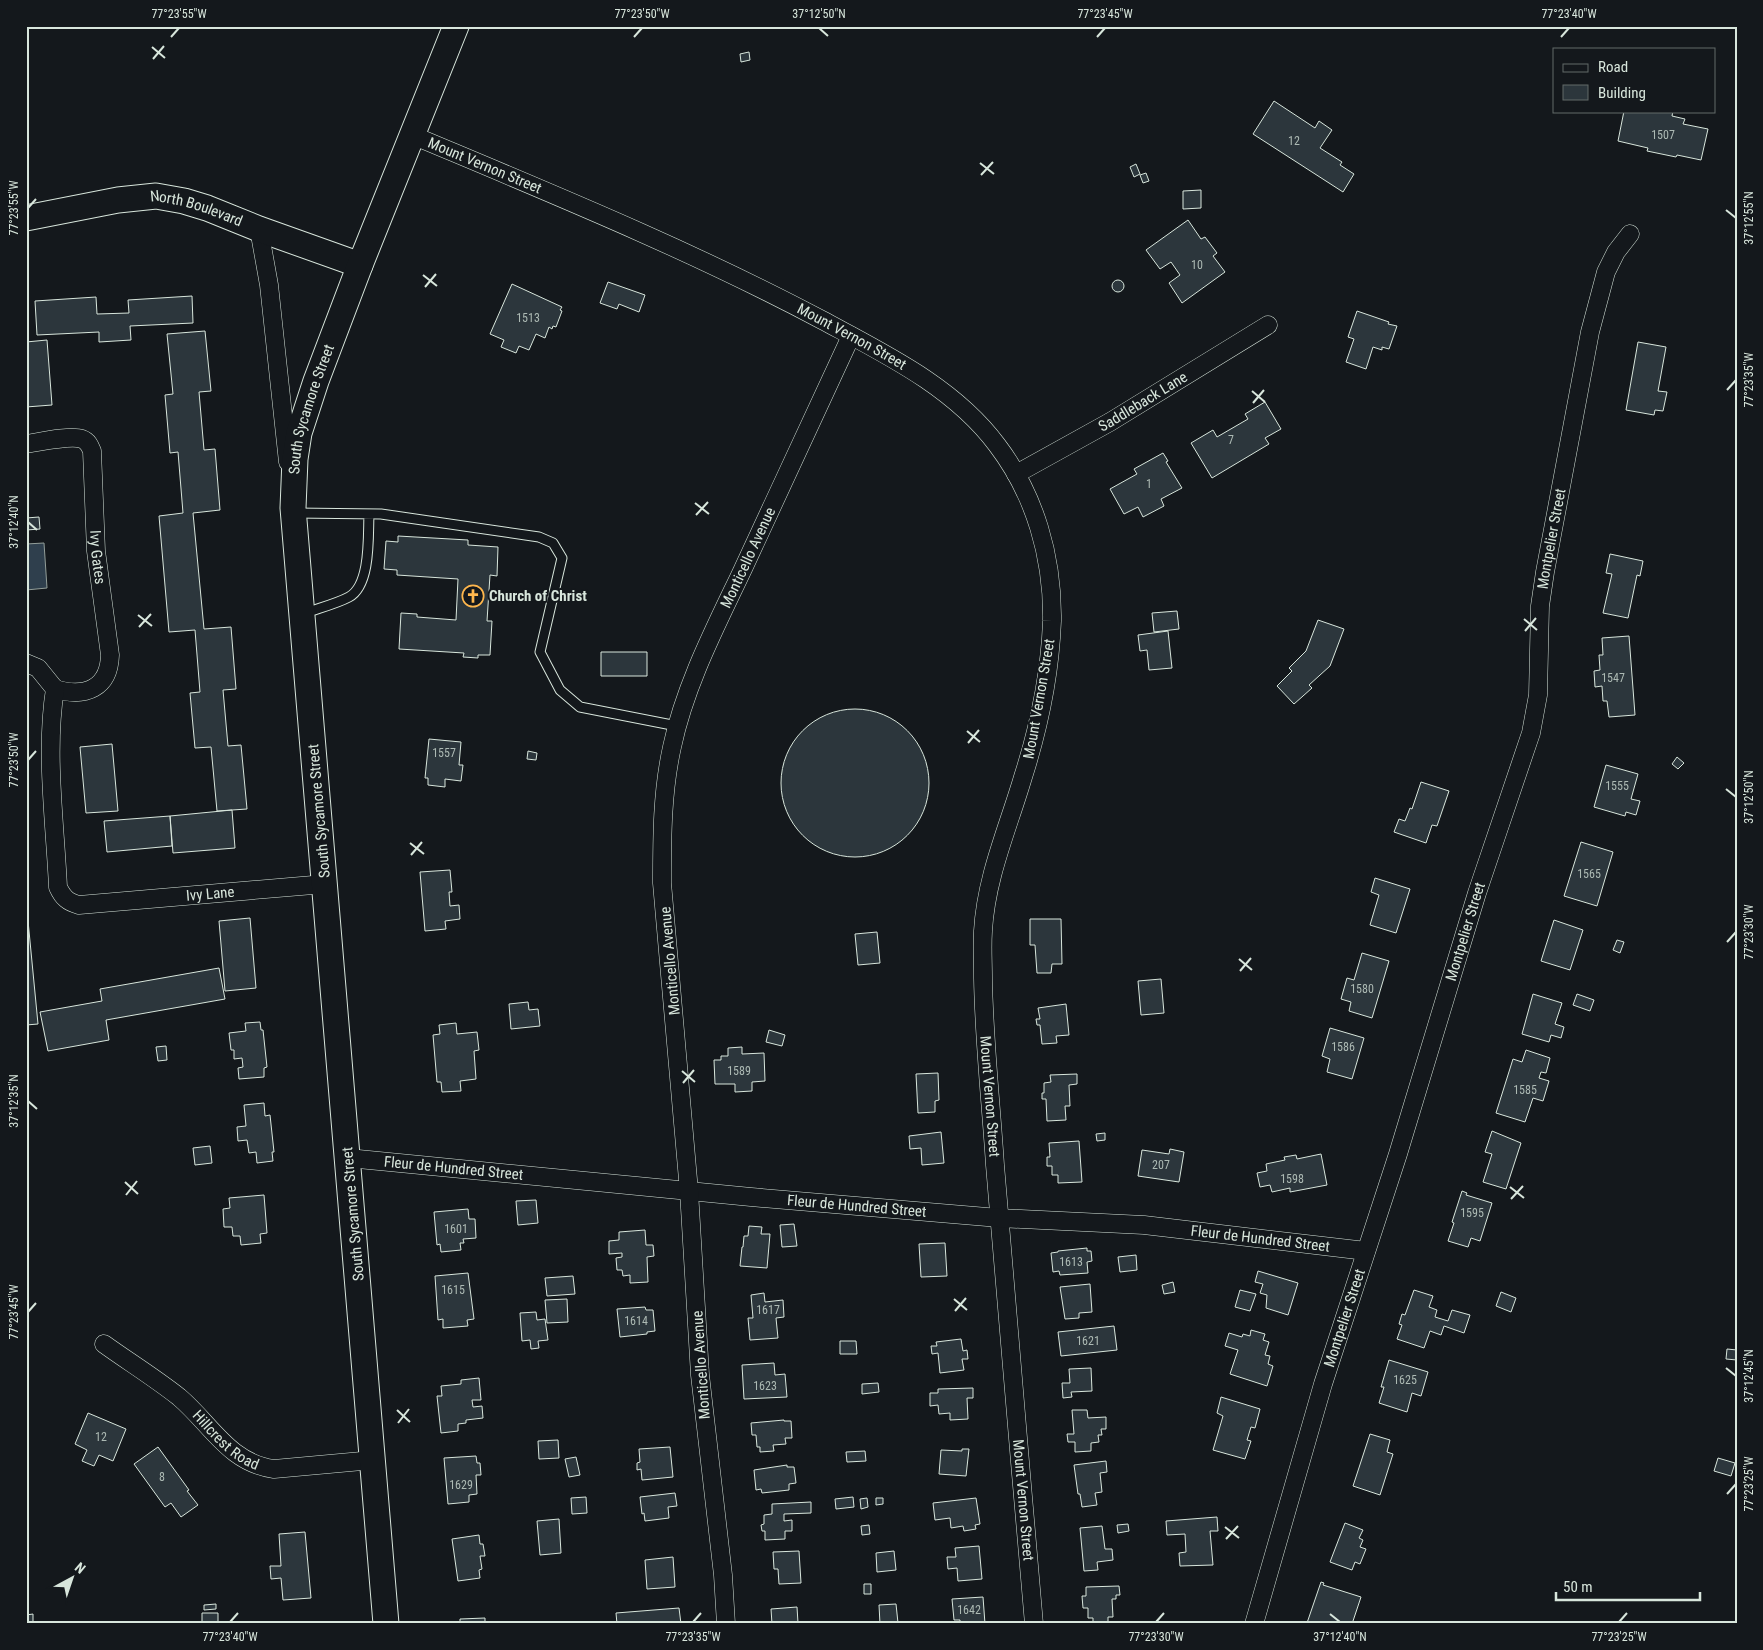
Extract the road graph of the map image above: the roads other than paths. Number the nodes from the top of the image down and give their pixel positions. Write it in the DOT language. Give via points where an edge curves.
graph roads {
  1 [pos="455,28"];
  2 [pos="412,135"];
  3 [pos="26,218"];
  4 [pos="259,229"];
  5 [pos="1630,234"];
  6 [pos="360,264"];
  7 [pos="1268,325"];
  8 [pos="851,336"];
  9 [pos="26,444"];
  10 [pos="1016,474"];
  11 [pos="294,511"];
  12 [pos="369,514"];
  13 [pos="302,614"];
  14 [pos="26,664"];
  15 [pos="55,689"];
  16 [pos="678,726"];
  17 [pos="325,884"];
  18 [pos="348,1158"];
  19 [pos="689,1191"];
  20 [pos="999,1218"];
  21 [pos="1366,1251"];
  22 [pos="104,1344"];
  23 [pos="373,1460"];
  24 [pos="386,1624"];
  25 [pos="726,1624"];
  26 [pos="1034,1624"];
  27 [pos="1254,1624"];
  1 -- 2 [label="main road, South Sycamore Street"];
  2 -- 6 [label="main road, South Sycamore Street"];
  2 -- 8 [label="street, Mount Vernon Street" via="690,255"];
  3 -- 4 [label="main road, North Boulevard" via="156,196 207,208"];
  4 -- 6 [label="main road, North Boulevard"];
  4 -- 11 [label="street" via="269,285"];
  5 -- 21 [label="street, Montpelier Street" via="1606,272 1590,332 1545,572 1540,606 1538,695 1531,733 1477,893"];
  6 -- 11 [label="main road, South Sycamore Street" via="298,433"];
  7 -- 10 [label="street, Saddleback Lane" via="1110,422"];
  8 -- 10 [label="street, Mount Vernon Street" via="940,389 995,442"];
  8 -- 16 [label="street, Monticello Avenue" via="714,632 686,698"];
  9 -- 15 [label="street, Ivy Gates" via="76,438 89,444 92,451 96,551 110,667 104,679 89,690 69,693"];
  10 -- 20 [label="street, Mount Vernon Street" via="1042,534 1049,568 1052,618 1038,724 995,863 982,932 985,1028"];
  11 -- 12 [label="lane"];
  11 -- 13 [label="main road, South Sycamore Street"];
  12 -- 13 [label="lane" via="361,585 350,597"];
  12 -- 16 [label="lane" via="539,538 553,543 562,558 540,652 560,690 580,707"];
  13 -- 17 [label="main road, South Sycamore Street"];
  14 -- 15 [label="street" via="38,668"];
  15 -- 17 [label="street, Ivy Lane" via="50,745 58,887 69,902 94,904"];
  16 -- 19 [label="street, Monticello Avenue" via="665,791 662,883"];
  17 -- 18 [label="main road, South Sycamore Street"];
  18 -- 19 [label="street, Fleur de Hundred Street"];
  18 -- 23 [label="main road, South Sycamore Street"];
  19 -- 20 [label="street, Fleur de Hundred Street"];
  19 -- 25 [label="street, Monticello Avenue" via="700,1375"];
  20 -- 21 [label="street, Fleur de Hundred Street" via="1144,1225"];
  20 -- 26 [label="street, Mount Vernon Street"];
  21 -- 27 [label="street, Montpelier Street" via="1323,1384"];
  22 -- 23 [label="street, Hillcrest Road" via="179,1398 228,1449 245,1460 274,1469"];
  23 -- 24 [label="main road, South Sycamore Street"];
}
